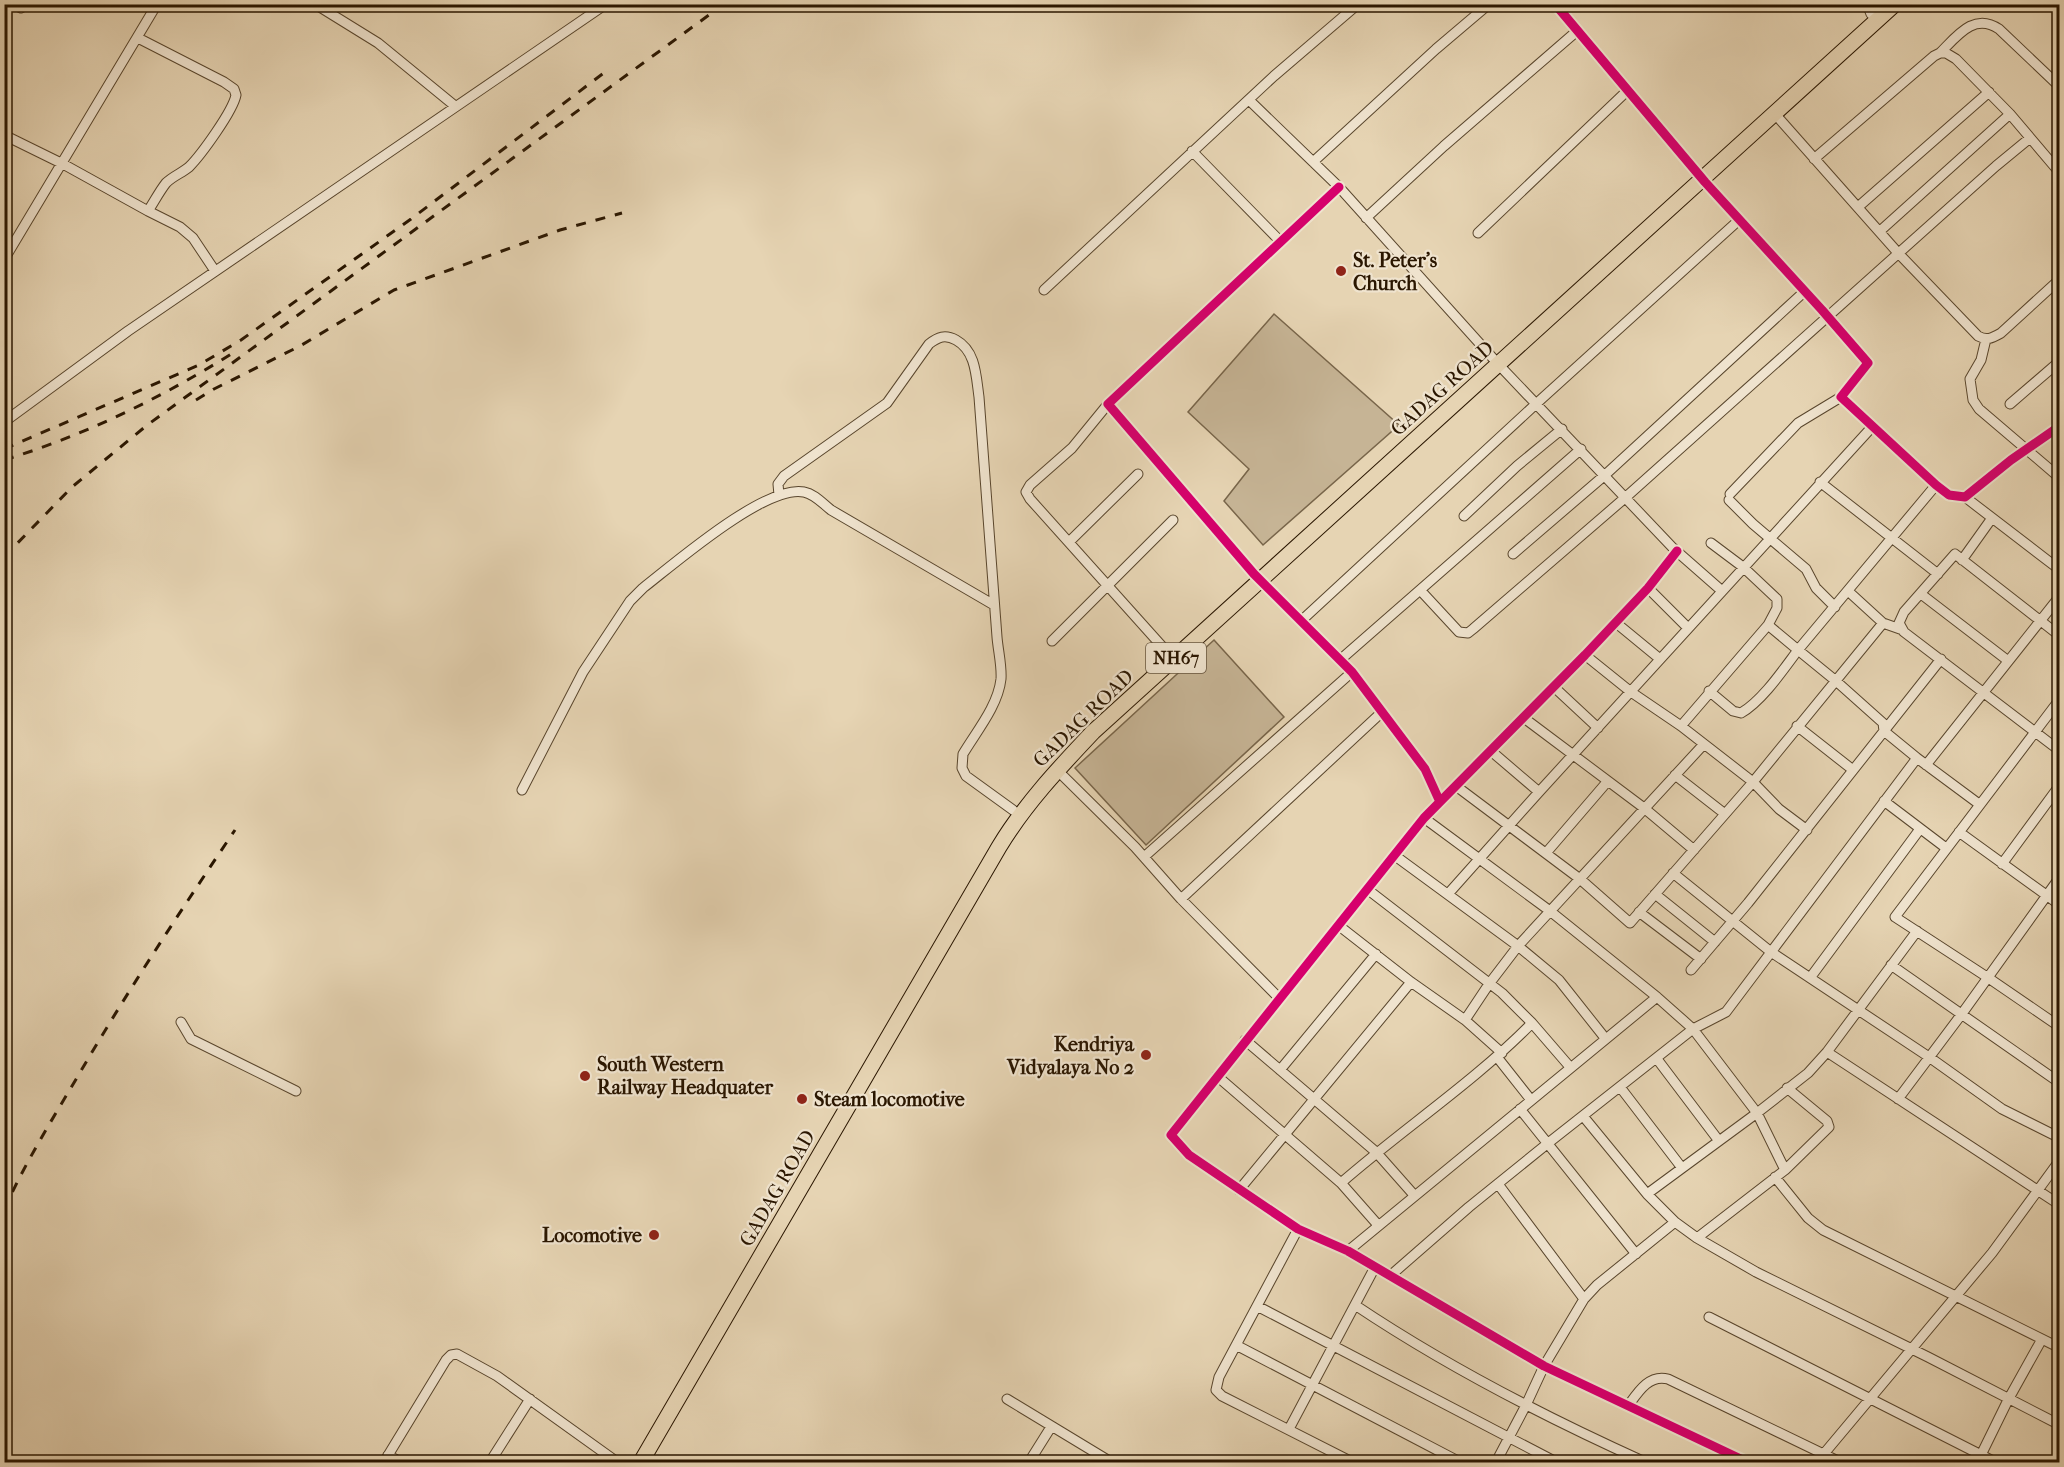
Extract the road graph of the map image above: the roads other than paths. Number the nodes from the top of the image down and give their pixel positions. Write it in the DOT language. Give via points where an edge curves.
graph roads {
  1 [pos="157,4"];
  2 [pos="315,4"];
  3 [pos="606,4"];
  4 [pos="1489,4"];
  5 [pos="1555,4"];
  6 [pos="1895,4"];
  7 [pos="1357,5"];
  8 [pos="1873,8"];
  9 [pos="1577,31"];
  10 [pos="138,38"];
  11 [pos="1940,53"];
  12 [pos="2060,87"];
  13 [pos="1628,90"];
  14 [pos="1989,92"];
  15 [pos="1249,100"];
  16 [pos="455,106"];
  17 [pos="1775,114"];
  18 [pos="2010,114"];
  19 [pos="4,135"];
  20 [pos="2030,138"];
  21 [pos="1192,151"];
  22 [pos="1814,159"];
  23 [pos="1313,162"];
  24 [pos="63,164"];
  25 [pos="2060,173"];
  26 [pos="1700,175"];
  27 [pos="1339,187"];
  28 [pos="1858,207"];
  29 [pos="148,212"];
  30 [pos="1366,218"];
  31 [pos="1739,220"];
  32 [pos="1880,231"];
  33 [pos="1478,233"];
  34 [pos="1281,242"];
  35 [pos="1899,255"];
  36 [pos="5,258"];
  37 [pos="215,271"];
  38 [pos="2060,279"];
  39 [pos="1044,290"];
  40 [pos="1805,291"];
  41 [pos="1828,317"];
  42 [pos="1986,339"];
  43 [pos="1496,361"];
  44 [pos="2060,361"];
  45 [pos="1841,397"];
  46 [pos="1537,403"];
  47 [pos="1108,404"];
  48 [pos="2010,404"];
  49 [pos="4,422"];
  50 [pos="1872,426"];
  51 [pos="2060,426"];
  52 [pos="1562,429"];
  53 [pos="1581,449"];
  54 [pos="2026,450"];
  55 [pos="1138,474"];
  56 [pos="1605,475"];
  57 [pos="2060,478"];
  58 [pos="1820,483"];
  59 [pos="1936,485"];
  60 [pos="779,495"];
  61 [pos="1626,497"];
  62 [pos="1965,497"];
  63 [pos="1464,516"];
  64 [pos="1992,518"];
  65 [pos="1173,520"];
  66 [pos="1770,538"];
  67 [pos="1892,538"];
  68 [pos="1069,542"];
  69 [pos="1711,543"];
  70 [pos="1677,551"];
  71 [pos="1513,554"];
  72 [pos="1962,560"];
  73 [pos="1743,567"];
  74 [pos="2060,570"];
  75 [pos="1938,574"];
  76 [pos="1257,578"];
  77 [pos="1108,585"];
  78 [pos="1648,588"];
  79 [pos="1421,591"];
  80 [pos="1722,591"];
  81 [pos="1848,591"];
  82 [pos="1921,594"];
  83 [pos="2060,596"];
  84 [pos="994,605"];
  85 [pos="1834,607"];
  86 [pos="1301,621"];
  87 [pos="2039,621"];
  88 [pos="1615,622"];
  89 [pos="1883,623"];
  90 [pos="1768,626"];
  91 [pos="1688,628"];
  92 [pos="1900,628"];
  93 [pos="2060,636"];
  94 [pos="1052,641"];
  95 [pos="1798,651"];
  96 [pos="1168,653"];
  97 [pos="1585,655"];
  98 [pos="1660,659"];
  99 [pos="1941,659"];
  100 [pos="1340,660"];
  101 [pos="2007,660"];
  102 [pos="1352,672"];
  103 [pos="1836,681"];
  104 [pos="1554,687"];
  105 [pos="1709,691"];
  106 [pos="1983,691"];
  107 [pos="1631,692"];
  108 [pos="2060,699"];
  109 [pos="1382,712"];
  110 [pos="1524,718"];
  111 [pos="1681,726"];
  112 [pos="1797,726"];
  113 [pos="1598,728"];
  114 [pos="1884,731"];
  115 [pos="2035,731"];
  116 [pos="1704,744"];
  117 [pos="1491,751"];
  118 [pos="2060,751"];
  119 [pos="1572,756"];
  120 [pos="1917,758"];
  121 [pos="1926,765"];
  122 [pos="1057,770"];
  123 [pos="1853,770"];
  124 [pos="1675,775"];
  125 [pos="1607,782"];
  126 [pos="1753,782"];
  127 [pos="2060,785"];
  128 [pos="1456,786"];
  129 [pos="522,790"];
  130 [pos="1539,792"];
  131 [pos="1884,801"];
  132 [pos="1440,802"];
  133 [pos="1979,804"];
  134 [pos="1644,808"];
  135 [pos="1013,810"];
  136 [pos="1725,814"];
  137 [pos="1424,818"];
  138 [pos="1508,825"];
  139 [pos="1920,829"];
  140 [pos="1807,830"];
  141 [pos="1959,832"];
  142 [pos="1946,848"];
  143 [pos="1694,850"];
  144 [pos="1546,853"];
  145 [pos="1394,855"];
  146 [pos="1144,857"];
  147 [pos="1479,858"];
  148 [pos="2002,864"];
  149 [pos="1673,873"];
  150 [pos="2060,877"];
  151 [pos="1580,879"];
  152 [pos="1367,889"];
  153 [pos="1448,894"];
  154 [pos="1655,894"];
  155 [pos="2046,896"];
  156 [pos="1181,899"];
  157 [pos="2060,905"];
  158 [pos="1550,911"];
  159 [pos="1639,912"];
  160 [pos="1733,923"];
  161 [pos="1338,925"];
  162 [pos="1917,931"];
  163 [pos="1715,942"];
  164 [pos="1518,946"];
  165 [pos="1771,952"];
  166 [pos="1376,954"];
  167 [pos="1701,959"];
  168 [pos="1891,965"];
  169 [pos="1691,970"];
  170 [pos="1987,977"];
  171 [pos="1810,978"];
  172 [pos="1411,982"];
  173 [pos="1489,984"];
  174 [pos="1657,997"];
  175 [pos="1279,998"];
  176 [pos="1859,1010"];
  177 [pos="1961,1015"];
  178 [pos="1466,1020"];
  179 [pos="181,1022"];
  180 [pos="1532,1023"];
  181 [pos="2060,1028"];
  182 [pos="1693,1029"];
  183 [pos="1605,1038"];
  184 [pos="1245,1040"];
  185 [pos="1827,1052"];
  186 [pos="1499,1055"];
  187 [pos="1929,1057"];
  188 [pos="1657,1059"];
  189 [pos="1570,1067"];
  190 [pos="1280,1070"];
  191 [pos="1217,1077"];
  192 [pos="2060,1083"];
  193 [pos="1620,1087"];
  194 [pos="1787,1088"];
  195 [pos="296,1091"];
  196 [pos="1314,1098"];
  197 [pos="1898,1099"];
  198 [pos="1531,1100"];
  199 [pos="1520,1109"];
  200 [pos="1757,1113"];
  201 [pos="1583,1116"];
  202 [pos="1283,1135"];
  203 [pos="2060,1138"];
  204 [pos="1719,1141"];
  205 [pos="1547,1144"];
  206 [pos="1376,1152"];
  207 [pos="2059,1161"];
  208 [pos="1682,1168"];
  209 [pos="1785,1170"];
  210 [pos="1774,1177"];
  211 [pos="1341,1183"];
  212 [pos="1498,1184"];
  213 [pos="1239,1190"];
  214 [pos="2037,1191"];
  215 [pos="1647,1194"];
  216 [pos="1414,1195"];
  217 [pos="2060,1205"];
  218 [pos="1675,1222"];
  219 [pos="1378,1225"];
  220 [pos="1298,1229"];
  221 [pos="1697,1238"];
  222 [pos="1348,1251"];
  223 [pos="1636,1254"];
  224 [pos="1375,1267"];
  225 [pos="1390,1276"];
  226 [pos="1954,1296"];
  227 [pos="1584,1299"];
  228 [pos="1355,1305"];
  229 [pos="1257,1306"];
  230 [pos="1709,1317"];
  231 [pos="2042,1339"];
  232 [pos="1236,1345"];
  233 [pos="1333,1346"];
  234 [pos="2060,1348"];
  235 [pos="1912,1349"];
  236 [pos="1544,1366"];
  237 [pos="1311,1385"];
  238 [pos="530,1399"];
  239 [pos="1007,1399"];
  240 [pos="1868,1399"];
  241 [pos="2008,1400"];
  242 [pos="1526,1405"];
  243 [pos="1628,1406"];
  244 [pos="2060,1425"];
  245 [pos="1051,1427"];
  246 [pos="1288,1429"];
  247 [pos="1509,1438"];
  248 [pos="1824,1454"];
  249 [pos="1981,1455"];
  250 [pos="386,1459"];
  251 [pos="400,1462"];
  252 [pos="490,1462"];
  253 [pos="617,1462"];
  254 [pos="630,1462"];
  255 [pos="641,1462"];
  256 [pos="1029,1462"];
  257 [pos="1111,1462"];
  258 [pos="1352,1462"];
  259 [pos="1460,1462"];
  260 [pos="1496,1462"];
  261 [pos="1556,1462"];
  262 [pos="1645,1462"];
  263 [pos="1747,1462"];
  264 [pos="1816,1462"];
  265 [pos="1840,1462"];
  266 [pos="1995,1462"];
  1 -- 10 [label="street"];
  2 -- 16 [label="street" via="378,43"];
  3 -- 16 [label="street"];
  4 -- 23 [label="street"];
  5 -- 9 [label="street"];
  6 -- 17 [label="highway, GADAG ROAD / NH67"];
  7 -- 15 [label="street"];
  8 -- 26 [label="highway, GADAG ROAD / NH67"];
  9 -- 13 [label="street"];
  9 -- 30 [label="street"];
  10 -- 24 [label="street"];
  10 -- 29 [label="street" via="224,82 236,95 198,157 165,184"];
  11 -- 12 [label="street" via="1962,31 1974,24 1990,23"];
  11 -- 14 [label="street" via="1950,55"];
  11 -- 22 [label="street"];
  13 -- 26 [label="street"];
  13 -- 33 [label="street"];
  14 -- 18 [label="street"];
  14 -- 28 [label="street"];
  15 -- 21 [label="street"];
  15 -- 23 [label="street"];
  16 -- 37 [label="street"];
  17 -- 22 [label="street"];
  17 -- 26 [label="highway, GADAG ROAD / NH67"];
  18 -- 20 [label="street"];
  18 -- 32 [label="street"];
  19 -- 24 [label="street"];
  20 -- 25 [label="street"];
  20 -- 35 [label="street"];
  21 -- 34 [label="street"];
  21 -- 39 [label="street"];
  22 -- 28 [label="street"];
  23 -- 27 [label="street"];
  24 -- 29 [label="street"];
  24 -- 36 [label="street"];
  26 -- 31 [label="street"];
  26 -- 43 [label="highway, GADAG ROAD / NH67"];
  27 -- 30 [label="street"];
  27 -- 34 [label="street"];
  28 -- 32 [label="street"];
  29 -- 37 [label="street" via="180,227 193,238"];
  30 -- 43 [label="street"];
  31 -- 40 [label="street"];
  31 -- 46 [label="street"];
  32 -- 35 [label="street"];
  34 -- 47 [label="street"];
  35 -- 41 [label="street"];
  35 -- 42 [label="street" via="1978,336"];
  37 -- 49 [label="street"];
  38 -- 42 [label="street" via="2001,333"];
  40 -- 41 [label="street"];
  40 -- 56 [label="street"];
  41 -- 45 [label="street" via="1869,363"];
  41 -- 61 [label="street"];
  42 -- 54 [label="street" via="1981,360 1970,379 1973,400"];
  43 -- 46 [label="street"];
  43 -- 76 [label="highway, GADAG ROAD / NH67"];
  44 -- 48 [label="street"];
  45 -- 50 [label="street"];
  45 -- 66 [label="street" via="1798,423 1730,497"];
  46 -- 52 [label="street"];
  46 -- 86 [label="street"];
  47 -- 68 [label="street" via="1072,448 1027,488 1030,499"];
  47 -- 76 [label="street"];
  50 -- 58 [label="street"];
  50 -- 59 [label="street"];
  51 -- 54 [label="street"];
  52 -- 53 [label="street"];
  52 -- 63 [label="street"];
  53 -- 56 [label="street"];
  53 -- 79 [label="street"];
  54 -- 57 [label="street"];
  54 -- 62 [label="street"];
  55 -- 68 [label="street"];
  56 -- 61 [label="street"];
  56 -- 71 [label="street"];
  58 -- 66 [label="street"];
  58 -- 67 [label="street"];
  59 -- 62 [label="street" via="1949,495"];
  59 -- 67 [label="street"];
  60 -- 84 [label="street" via="807,493"];
  60 -- 84 [label="street" via="778,484 784,476 887,403 929,344 936,338 950,337 967,348 972,358 979,397"];
  60 -- 129 [label="street" via="738,516 630,601 583,672"];
  61 -- 70 [label="street"];
  61 -- 79 [label="street" via="1468,633 1453,627"];
  62 -- 64 [label="street"];
  64 -- 72 [label="street"];
  64 -- 74 [label="street"];
  65 -- 77 [label="street"];
  66 -- 73 [label="street"];
  66 -- 85 [label="street" via="1806,569 1816,588"];
  67 -- 75 [label="street"];
  67 -- 81 [label="street"];
  68 -- 77 [label="street"];
  69 -- 73 [label="street"];
  70 -- 78 [label="street"];
  70 -- 80 [label="street"];
  72 -- 75 [label="street" via="1955,554"];
  72 -- 87 [label="street"];
  73 -- 80 [label="street"];
  73 -- 90 [label="street" via="1776,599 1777,608"];
  75 -- 82 [label="street"];
  76 -- 86 [label="street"];
  76 -- 96 [label="highway, GADAG ROAD / NH67"];
  76 -- 122 [label="highway, GADAG ROAD / NH67"];
  77 -- 94 [label="street"];
  77 -- 96 [label="street"];
  78 -- 88 [label="street"];
  78 -- 91 [label="street"];
  79 -- 100 [label="street"];
  80 -- 91 [label="street"];
  81 -- 85 [label="street"];
  81 -- 89 [label="street"];
  82 -- 92 [label="street" via="1900,618"];
  82 -- 101 [label="street"];
  83 -- 87 [label="street"];
  84 -- 135 [label="street" via="999,690 961,761 966,776"];
  85 -- 95 [label="street"];
  86 -- 100 [label="street"];
  87 -- 93 [label="street"];
  87 -- 101 [label="street"];
  88 -- 97 [label="street"];
  88 -- 98 [label="street"];
  89 -- 92 [label="street"];
  89 -- 103 [label="street"];
  90 -- 95 [label="street"];
  90 -- 105 [label="street"];
  91 -- 98 [label="street"];
  92 -- 99 [label="street"];
  95 -- 103 [label="street"];
  95 -- 105 [label="street" via="1741,713"];
  96 -- 135 [label="highway, GADAG ROAD / NH67" via="1087,726"];
  97 -- 104 [label="street"];
  97 -- 107 [label="street"];
  98 -- 107 [label="street"];
  99 -- 106 [label="street"];
  99 -- 114 [label="street"];
  100 -- 102 [label="street"];
  101 -- 106 [label="street"];
  102 -- 109 [label="street"];
  102 -- 146 [label="street"];
  103 -- 112 [label="street"];
  103 -- 114 [label="street" via="1883,723"];
  104 -- 110 [label="street"];
  104 -- 113 [label="street"];
  105 -- 111 [label="street"];
  106 -- 115 [label="street"];
  106 -- 121 [label="street"];
  107 -- 111 [label="street"];
  107 -- 113 [label="street"];
  108 -- 115 [label="street"];
  109 -- 132 [label="street" via="1425,769"];
  109 -- 156 [label="street"];
  110 -- 117 [label="street"];
  110 -- 119 [label="street"];
  111 -- 116 [label="street"];
  112 -- 123 [label="street"];
  112 -- 126 [label="street"];
  113 -- 119 [label="street"];
  114 -- 120 [label="street"];
  114 -- 123 [label="street"];
  115 -- 118 [label="street"];
  115 -- 133 [label="street"];
  116 -- 124 [label="street"];
  116 -- 126 [label="street"];
  117 -- 128 [label="street"];
  117 -- 130 [label="street"];
  119 -- 125 [label="street"];
  119 -- 130 [label="street"];
  120 -- 121 [label="street"];
  120 -- 131 [label="street"];
  121 -- 133 [label="street"];
  122 -- 146 [label="street"];
  122 -- 255 [label="highway, GADAG ROAD / NH67" via="999,847"];
  123 -- 140 [label="street"];
  124 -- 134 [label="street"];
  124 -- 136 [label="street"];
  125 -- 134 [label="street"];
  125 -- 144 [label="street"];
  126 -- 136 [label="street"];
  126 -- 140 [label="street"];
  127 -- 148 [label="street"];
  128 -- 132 [label="street"];
  128 -- 138 [label="street"];
  130 -- 138 [label="street"];
  131 -- 139 [label="street"];
  131 -- 165 [label="street"];
  132 -- 137 [label="street"];
  133 -- 141 [label="street"];
  134 -- 143 [label="street"];
  134 -- 151 [label="street"];
  135 -- 254 [label="highway, GADAG ROAD / NH67"];
  136 -- 143 [label="street"];
  137 -- 145 [label="street"];
  137 -- 147 [label="street"];
  138 -- 144 [label="street"];
  138 -- 147 [label="street"];
  139 -- 142 [label="street"];
  139 -- 171 [label="street"];
  140 -- 160 [label="street"];
  141 -- 142 [label="street"];
  141 -- 148 [label="street"];
  142 -- 162 [label="street" via="1894,917"];
  143 -- 149 [label="street"];
  144 -- 151 [label="street"];
  145 -- 152 [label="street"];
  145 -- 153 [label="street"];
  146 -- 156 [label="street"];
  147 -- 153 [label="street"];
  147 -- 158 [label="street"];
  148 -- 155 [label="street"];
  149 -- 154 [label="street"];
  149 -- 160 [label="street"];
  150 -- 155 [label="street"];
  151 -- 158 [label="street"];
  151 -- 159 [label="street" via="1630,923"];
  152 -- 161 [label="street"];
  152 -- 173 [label="street"];
  153 -- 164 [label="street"];
  154 -- 159 [label="street"];
  154 -- 163 [label="street"];
  155 -- 157 [label="street"];
  155 -- 170 [label="street"];
  156 -- 175 [label="street"];
  158 -- 164 [label="street"];
  158 -- 174 [label="street"];
  159 -- 167 [label="street"];
  160 -- 163 [label="street"];
  160 -- 165 [label="street"];
  161 -- 166 [label="street"];
  161 -- 175 [label="street"];
  162 -- 168 [label="street"];
  162 -- 170 [label="street"];
  163 -- 167 [label="street"];
  164 -- 173 [label="street"];
  164 -- 183 [label="street" via="1559,980"];
  165 -- 171 [label="street"];
  165 -- 182 [label="street" via="1726,1012"];
  166 -- 172 [label="street"];
  166 -- 190 [label="street"];
  167 -- 169 [label="street"];
  168 -- 176 [label="street"];
  168 -- 177 [label="street"];
  170 -- 177 [label="street"];
  170 -- 181 [label="street"];
  171 -- 176 [label="street"];
  172 -- 178 [label="street"];
  172 -- 196 [label="street"];
  173 -- 178 [label="street"];
  173 -- 180 [label="street"];
  174 -- 182 [label="street"];
  174 -- 183 [label="street"];
  175 -- 184 [label="street"];
  176 -- 185 [label="street"];
  176 -- 187 [label="street"];
  177 -- 187 [label="street"];
  177 -- 192 [label="street"];
  178 -- 186 [label="street"];
  179 -- 195 [label="street" via="191,1039"];
  180 -- 186 [label="street"];
  180 -- 189 [label="street"];
  182 -- 188 [label="street"];
  182 -- 200 [label="street"];
  183 -- 189 [label="street"];
  184 -- 190 [label="street"];
  184 -- 191 [label="street"];
  185 -- 194 [label="street"];
  185 -- 197 [label="street"];
  186 -- 198 [label="street"];
  186 -- 206 [label="street"];
  187 -- 197 [label="street"];
  187 -- 203 [label="street" via="2002,1109"];
  188 -- 193 [label="street"];
  188 -- 204 [label="street"];
  189 -- 198 [label="street"];
  190 -- 196 [label="street"];
  191 -- 202 [label="street"];
  191 -- 213 [label="street" via="1170,1135 1189,1155"];
  193 -- 201 [label="street"];
  193 -- 208 [label="street"];
  194 -- 200 [label="street"];
  194 -- 209 [label="street" via="1827,1121 1829,1127"];
  196 -- 202 [label="street"];
  196 -- 206 [label="street"];
  197 -- 214 [label="street"];
  198 -- 199 [label="street"];
  199 -- 205 [label="street"];
  199 -- 216 [label="street"];
  200 -- 204 [label="street"];
  200 -- 209 [label="street"];
  201 -- 205 [label="street"];
  201 -- 215 [label="street"];
  202 -- 211 [label="street"];
  202 -- 213 [label="street"];
  204 -- 208 [label="street"];
  205 -- 212 [label="street"];
  205 -- 223 [label="street"];
  206 -- 211 [label="street"];
  206 -- 216 [label="street"];
  207 -- 214 [label="street"];
  208 -- 215 [label="street"];
  209 -- 210 [label="street"];
  210 -- 221 [label="street"];
  210 -- 226 [label="street" via="1815,1225"];
  211 -- 219 [label="street"];
  212 -- 225 [label="street"];
  212 -- 227 [label="street"];
  213 -- 220 [label="street"];
  214 -- 217 [label="street"];
  214 -- 226 [label="street" via="1992,1253"];
  215 -- 218 [label="street"];
  216 -- 219 [label="street"];
  218 -- 221 [label="street"];
  218 -- 223 [label="street"];
  219 -- 222 [label="street"];
  220 -- 222 [label="street"];
  220 -- 229 [label="street"];
  221 -- 235 [label="street" via="1756,1272"];
  222 -- 224 [label="street"];
  223 -- 227 [label="street"];
  224 -- 225 [label="street"];
  224 -- 228 [label="street"];
  225 -- 236 [label="street"];
  226 -- 231 [label="street"];
  226 -- 235 [label="street"];
  227 -- 236 [label="street"];
  228 -- 233 [label="street"];
  228 -- 242 [label="street" via="1412,1342"];
  229 -- 232 [label="street"];
  229 -- 233 [label="street"];
  230 -- 240 [label="street"];
  231 -- 234 [label="street"];
  231 -- 241 [label="street"];
  232 -- 237 [label="street"];
  232 -- 246 [label="street" via="1216,1390"];
  233 -- 237 [label="street"];
  233 -- 247 [label="street"];
  235 -- 240 [label="street"];
  235 -- 241 [label="street"];
  236 -- 242 [label="street"];
  236 -- 243 [label="street"];
  237 -- 246 [label="street"];
  237 -- 259 [label="street"];
  238 -- 250 [label="street" via="461,1355 451,1355"];
  238 -- 252 [label="street"];
  238 -- 253 [label="street"];
  239 -- 245 [label="street"];
  240 -- 248 [label="street"];
  240 -- 249 [label="street"];
  241 -- 244 [label="street"];
  241 -- 249 [label="street"];
  242 -- 247 [label="street"];
  242 -- 262 [label="street"];
  243 -- 248 [label="street" via="1643,1386 1660,1377"];
  243 -- 263 [label="street"];
  245 -- 256 [label="street"];
  245 -- 257 [label="street"];
  246 -- 258 [label="street"];
  247 -- 260 [label="street"];
  247 -- 261 [label="street"];
  248 -- 264 [label="street"];
  248 -- 265 [label="street"];
  249 -- 266 [label="street"];
  250 -- 251 [label="street"];
}
